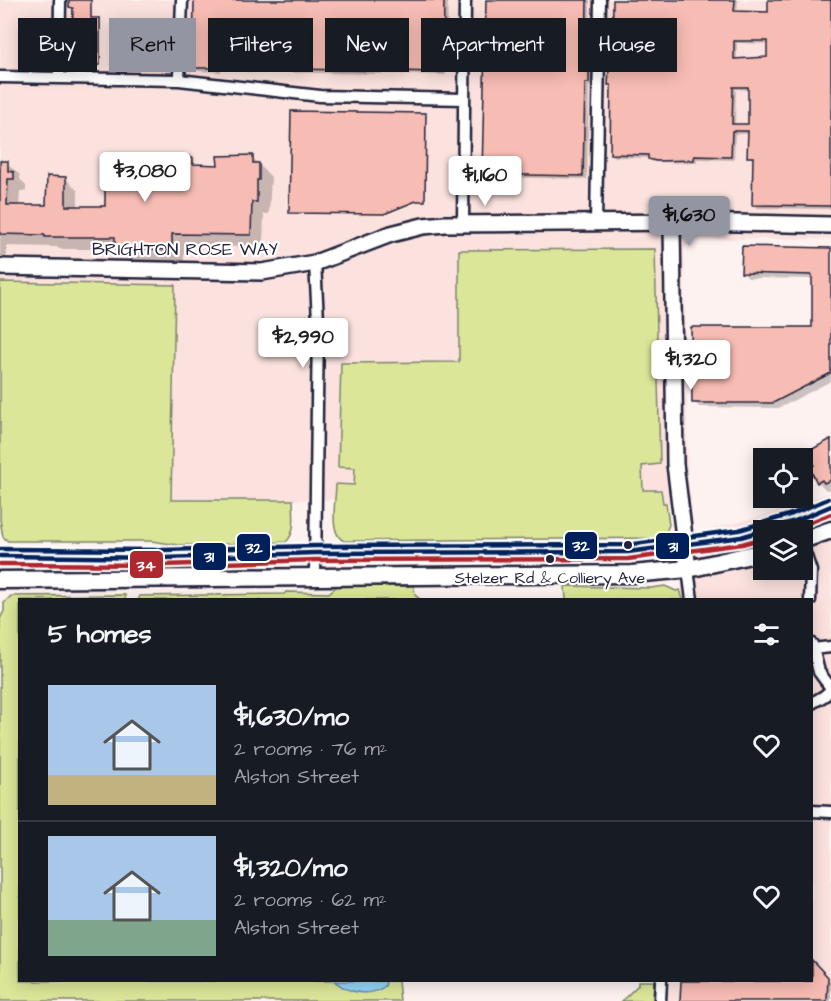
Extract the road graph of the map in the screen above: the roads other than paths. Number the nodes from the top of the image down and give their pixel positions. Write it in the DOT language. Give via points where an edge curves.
graph roads {
  1 [pos="60,0"];
  2 [pos="182,0"];
  3 [pos="465,0"];
  4 [pos="600,0"];
  5 [pos="0,77"];
  6 [pos="59,78"];
  7 [pos="179,80"];
  8 [pos="464,99"];
  9 [pos="596,222"];
  10 [pos="672,222"];
  11 [pos="463,223"];
  12 [pos="831,225"];
  13 [pos="315,263"];
  14 [pos="0,267"];
  15 [pos="831,506"];
  16 [pos="831,530"];
  17 [pos="813,537"];
  18 [pos="684,545"];
  19 [pos="315,553"];
  20 [pos="753,554"];
  21 [pos="0,556"];
  22 [pos="688,569"];
  23 [pos="315,575"];
  24 [pos="0,580"];
  25 [pos="811,580"];
  26 [pos="692,598"];
  27 [pos="810,598"];
  28 [pos="831,647"];
  29 [pos="813,649"];
  30 [pos="813,652"];
  31 [pos="831,689"];
  32 [pos="813,702"];
  33 [pos="813,811"];
  34 [pos="831,812"];
  35 [pos="661,982"];
  36 [pos="660,1001"];
  1 -- 6 [label="street"];
  2 -- 7 [label="street"];
  3 -- 8 [label="street"];
  4 -- 9 [label="street"];
  5 -- 6 [label="street"];
  6 -- 7 [label="street"];
  7 -- 8 [label="street" via="320,96"];
  8 -- 11 [label="street"];
  9 -- 10 [label="street, BRIGHTON ROSE WAY"];
  9 -- 11 [label="street, BRIGHTON ROSE WAY"];
  10 -- 12 [label="street, BRIGHTON ROSE WAY"];
  10 -- 18 [label="street" via="675,464"];
  11 -- 13 [label="street, BRIGHTON ROSE WAY" via="401,231"];
  13 -- 14 [label="street, BRIGHTON ROSE WAY" via="252,272"];
  13 -- 19 [label="street"];
  15 -- 18 [label="main road" via="741,537"];
  16 -- 17 [label="main road"];
  18 -- 19 [label="main road" via="627,552"];
  18 -- 22 [label="street"];
  19 -- 21 [label="main road" via="163,558"];
  19 -- 23 [label="street"];
  20 -- 22 [label="main road"];
  22 -- 23 [label="main road" via="632,574"];
  22 -- 26 [label="street"];
  23 -- 24 [label="main road"];
  25 -- 27 [label="street"];
  28 -- 29 [label="street"];
  30 -- 31 [label="street" via="819,672"];
  31 -- 32 [label="street"];
  33 -- 34 [label="street"];
  35 -- 36 [label="street"];
}
